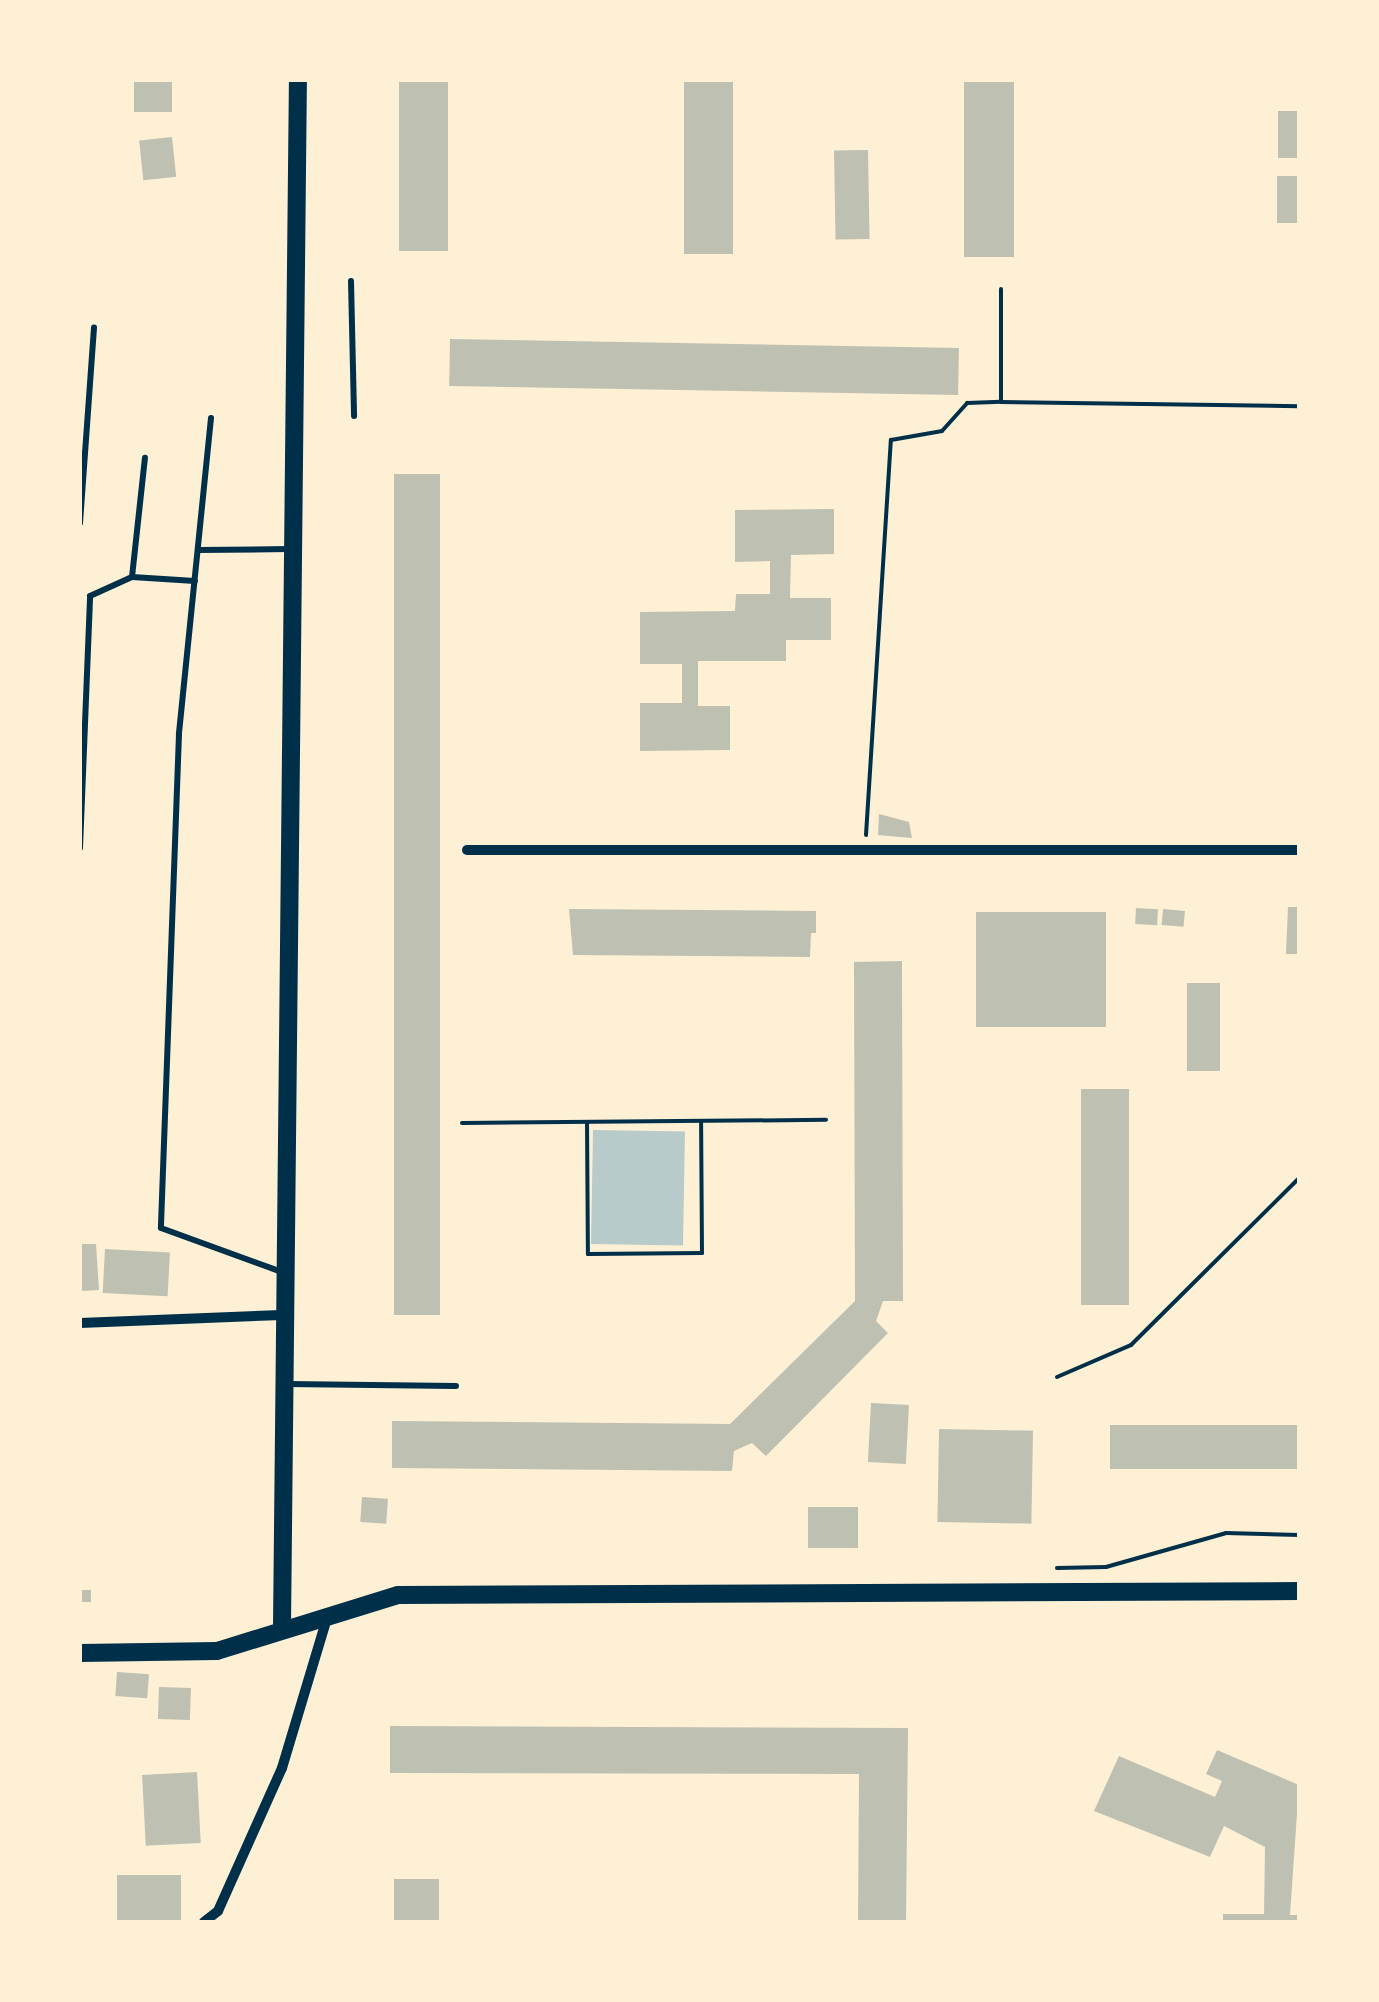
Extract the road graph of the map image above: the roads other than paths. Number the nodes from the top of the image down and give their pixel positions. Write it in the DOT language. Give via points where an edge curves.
graph roads {
  1 [pos="298,80"];
  2 [pos="351,281"];
  3 [pos="94,328"];
  4 [pos="354,416"];
  5 [pos="211,418"];
  6 [pos="145,458"];
  7 [pos="80,523"];
  8 [pos="290,549"];
  9 [pos="198,550"];
  10 [pos="132,577"];
  11 [pos="195,581"];
  12 [pos="80,848"];
  13 [pos="467,850"];
  14 [pos="1299,850"];
  15 [pos="282,1272"];
  16 [pos="282,1315"];
  17 [pos="80,1323"];
  18 [pos="284,1384"];
  19 [pos="456,1386"];
  20 [pos="1299,1591"];
  21 [pos="330,1611"];
  22 [pos="282,1626"];
  23 [pos="80,1653"];
  24 [pos="218,1917"];
  25 [pos="204,1922"];
  1 -- 8 [label="street"];
  2 -- 4 [label="lane"];
  3 -- 7 [label="lane"];
  5 -- 9 [label="lane"];
  6 -- 10 [label="lane"];
  8 -- 9 [label="lane"];
  8 -- 15 [label="street"];
  9 -- 11 [label="lane"];
  10 -- 11 [label="lane"];
  10 -- 12 [label="lane" via="90,596"];
  11 -- 15 [label="lane" via="179,734 161,1228"];
  13 -- 14 [label="street"];
  15 -- 16 [label="street"];
  16 -- 17 [label="street"];
  16 -- 18 [label="street"];
  18 -- 19 [label="lane"];
  18 -- 22 [label="street"];
  20 -- 21 [label="street" via="398,1595"];
  21 -- 22 [label="street"];
  21 -- 24 [label="street" via="282,1768"];
  22 -- 23 [label="street" via="217,1651"];
  24 -- 25 [label="street"];
}
